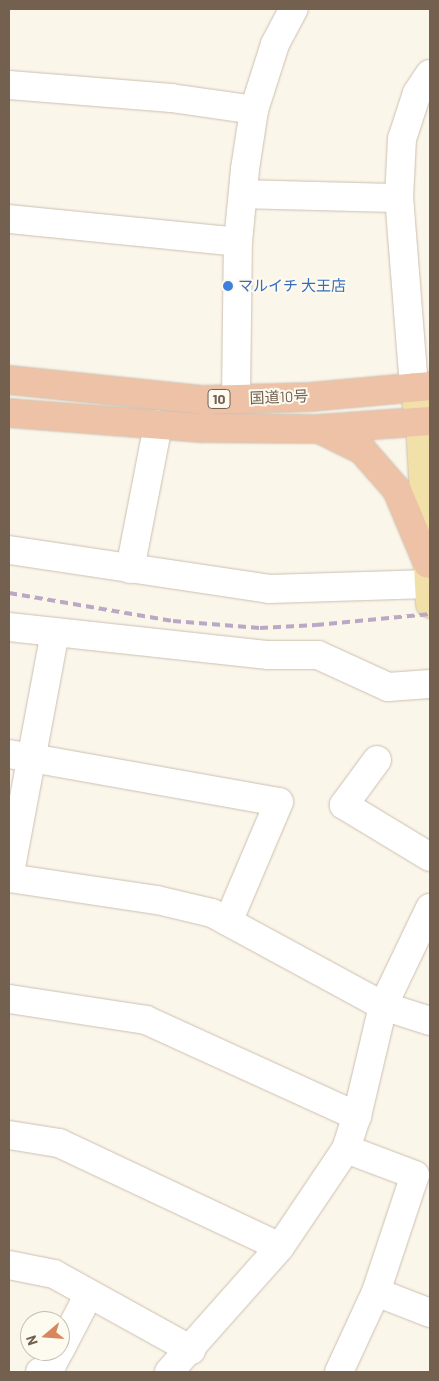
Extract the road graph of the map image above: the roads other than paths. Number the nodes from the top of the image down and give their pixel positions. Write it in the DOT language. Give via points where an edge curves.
graph roads {
  1 [pos="294,9"];
  2 [pos="430,74"];
  3 [pos="9,84"];
  4 [pos="254,110"];
  5 [pos="243,194"];
  6 [pos="399,198"];
  7 [pos="9,219"];
  8 [pos="238,242"];
  9 [pos="9,380"];
  10 [pos="422,387"];
  11 [pos="236,399"];
  12 [pos="9,413"];
  13 [pos="425,422"];
  14 [pos="158,425"];
  15 [pos="318,429"];
  16 [pos="9,550"];
  17 [pos="130,569"];
  18 [pos="429,584"];
  19 [pos="9,627"];
  20 [pos="56,634"];
  21 [pos="430,684"];
  22 [pos="21,756"];
  23 [pos="378,760"];
  24 [pos="430,857"];
  25 [pos="9,878"];
  26 [pos="430,908"];
  27 [pos="228,922"];
  28 [pos="9,999"];
  29 [pos="383,1006"];
  30 [pos="430,1021"];
  31 [pos="357,1116"];
  32 [pos="9,1135"];
  33 [pos="346,1149"];
  34 [pos="423,1178"];
  35 [pos="280,1248"];
  36 [pos="9,1266"];
  37 [pos="376,1292"];
  38 [pos="89,1294"];
  39 [pos="430,1313"];
  40 [pos="70,1331"];
  41 [pos="191,1350"];
  42 [pos="54,1361"];
  43 [pos="40,1372"];
  44 [pos="169,1372"];
  45 [pos="339,1372"];
  1 -- 4 [label="street" via="275,44"];
  2 -- 6 [label="street" via="417,93 402,138"];
  3 -- 4 [label="street" via="172,98"];
  4 -- 5 [label="street"];
  5 -- 6 [label="street"];
  5 -- 8 [label="street"];
  6 -- 10 [label="street"];
  7 -- 8 [label="street"];
  8 -- 11 [label="street"];
  9 -- 11 [label="highway, 国道10号 / 10" via="202,400"];
  10 -- 11 [label="highway, 国道10号 / 10" via="310,397"];
  10 -- 13 [label="main road"];
  12 -- 14 [label="highway, 国道10号 / 10"];
  13 -- 15 [label="highway, 国道10号 / 10"];
  13 -- 18 [label="main road"];
  14 -- 15 [label="highway, 国道10号 / 10"];
  14 -- 17 [label="street"];
  15 -- 18 [label="highway" via="362,450 397,490"];
  16 -- 17 [label="street"];
  17 -- 18 [label="street" via="269,589"];
  19 -- 20 [label="street"];
  20 -- 21 [label="street" via="268,655 318,654 388,687"];
  20 -- 22 [label="street"];
  22 -- 25 [label="street"];
  22 -- 27 [label="street" via="279,802"];
  23 -- 24 [label="street" via="344,805"];
  25 -- 27 [label="street" via="157,900 212,913"];
  26 -- 29 [label="street"];
  27 -- 29 [label="street"];
  28 -- 31 [label="street" via="146,1020"];
  29 -- 30 [label="street"];
  29 -- 31 [label="street"];
  31 -- 33 [label="street"];
  32 -- 35 [label="street" via="59,1143"];
  33 -- 34 [label="street"];
  33 -- 35 [label="street"];
  34 -- 37 [label="street"];
  35 -- 41 [label="street"];
  36 -- 38 [label="street" via="54,1274"];
  37 -- 39 [label="street"];
  37 -- 45 [label="street"];
  38 -- 40 [label="street"];
  38 -- 41 [label="street"];
  41 -- 44 [label="street"];
  42 -- 43 [label="street"];
}
